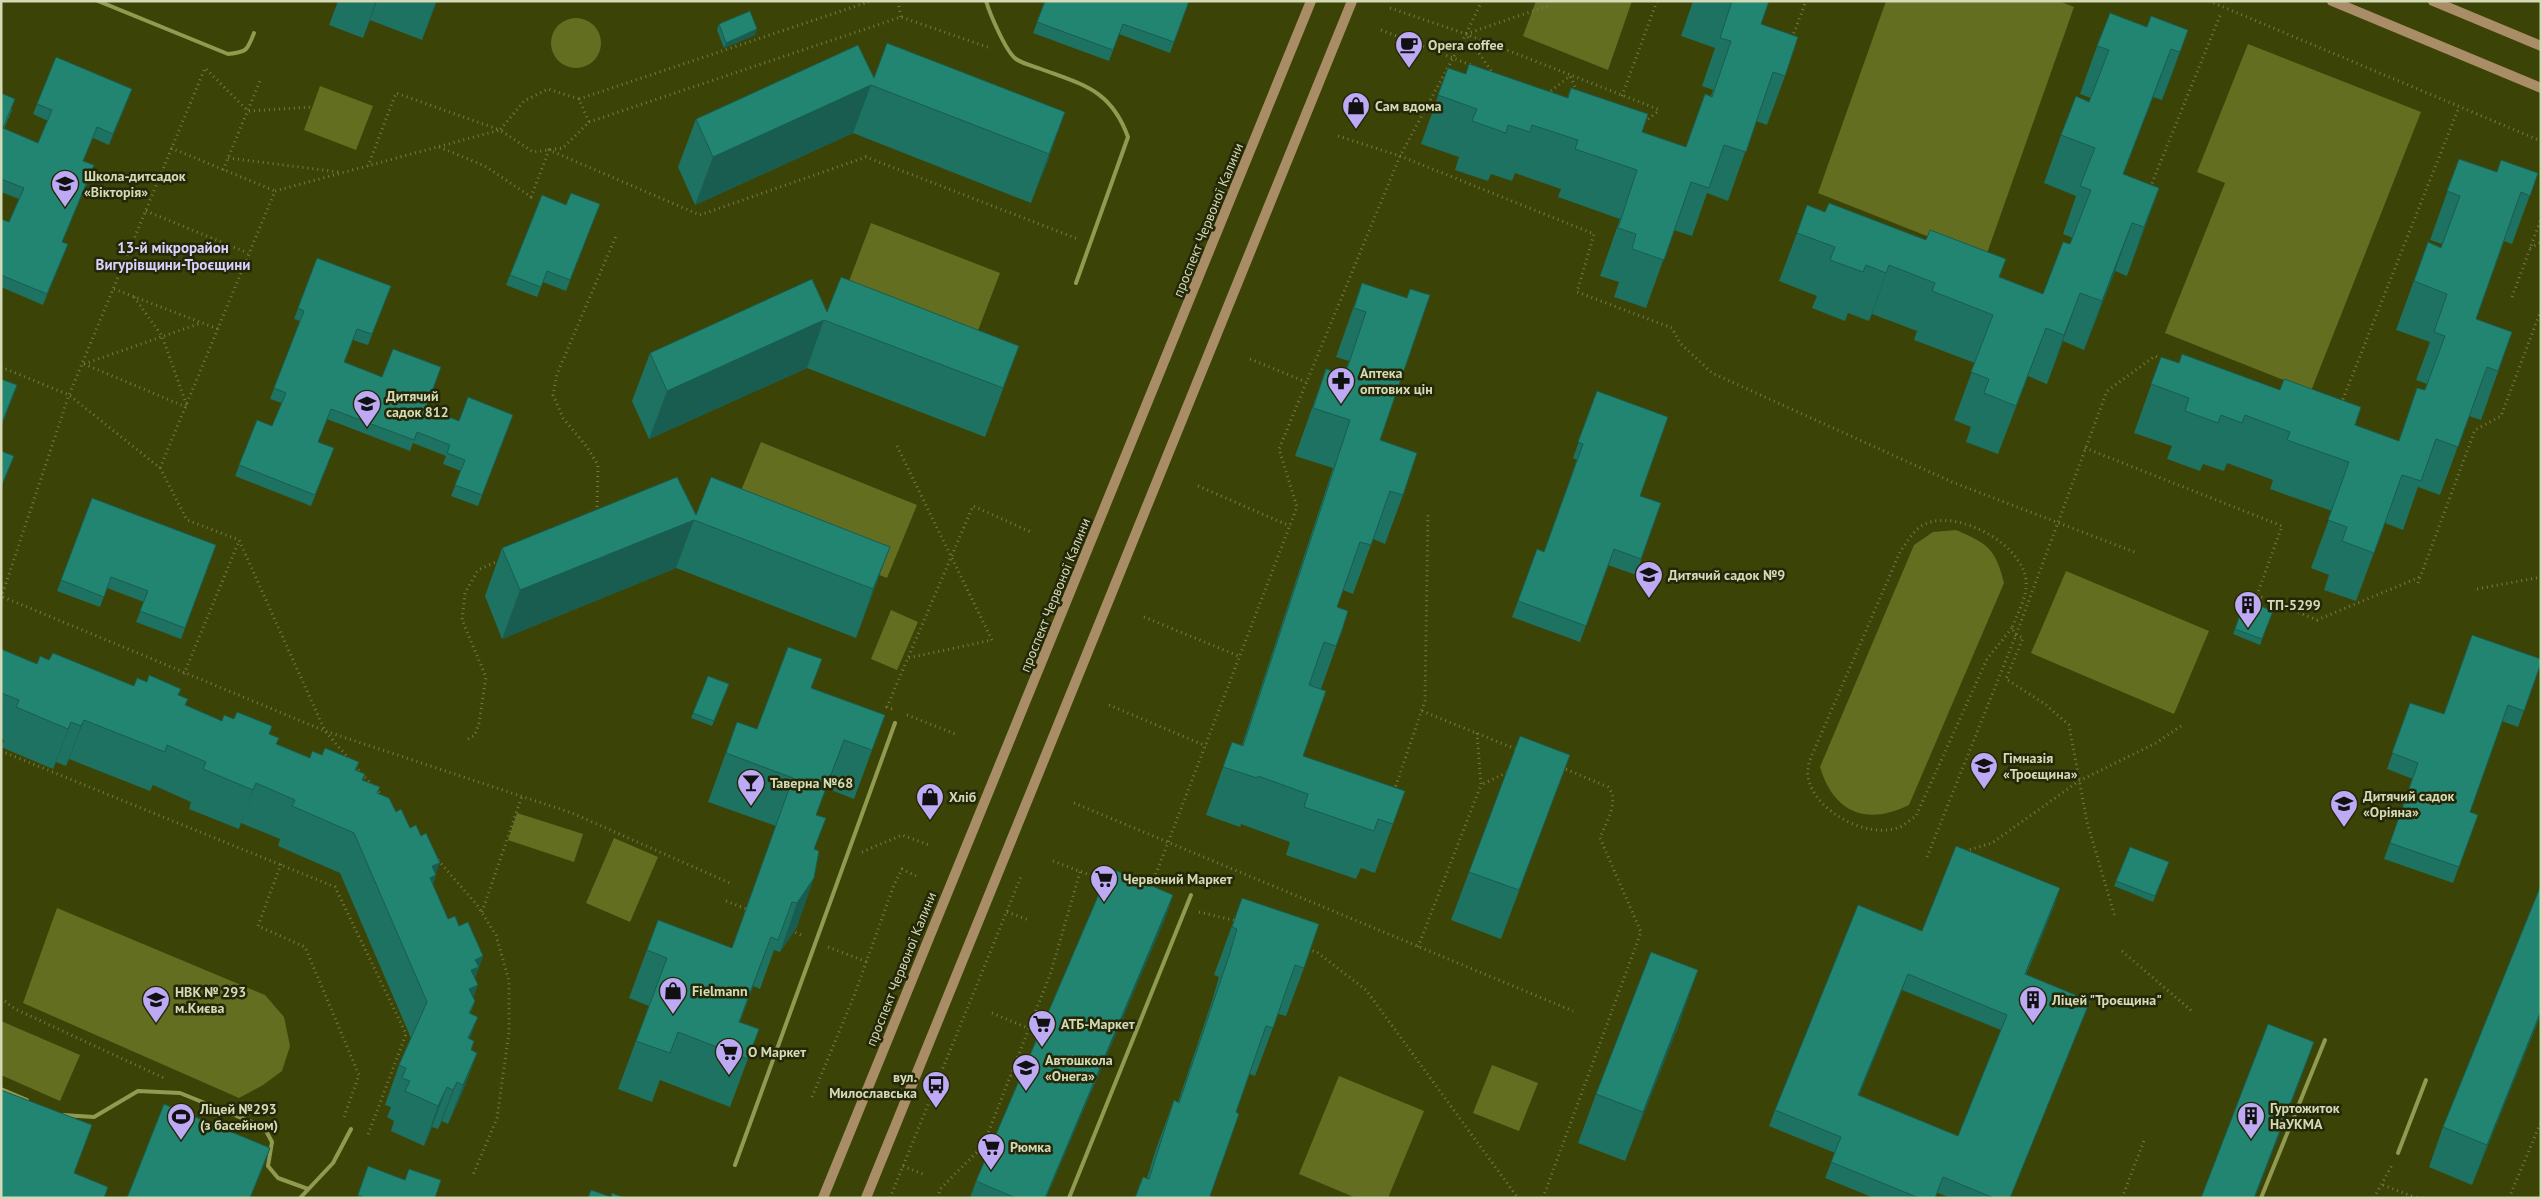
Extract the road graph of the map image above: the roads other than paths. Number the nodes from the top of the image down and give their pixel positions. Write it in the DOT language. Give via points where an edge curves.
graph roads {
  1 [pos="98,1"];
  2 [pos="986,1"];
  3 [pos="1311,1"];
  4 [pos="1352,1"];
  5 [pos="2332,1"];
  6 [pos="2434,1"];
  7 [pos="254,33"];
  8 [pos="2541,46"];
  9 [pos="2541,88"];
  10 [pos="1076,283"];
  11 [pos="895,723"];
  12 [pos="1191,895"];
  13 [pos="2325,1040"];
  14 [pos="2426,1080"];
  15 [pos="1,1089"];
  16 [pos="35,1104"];
  17 [pos="60,1114"];
  18 [pos="351,1129"];
  19 [pos="2398,1153"];
  20 [pos="735,1165"];
  21 [pos="308,1189"];
  22 [pos="300,1198"];
  23 [pos="823,1198"];
  24 [pos="866,1198"];
  25 [pos="1069,1198"];
  26 [pos="2262,1198"];
  1 -- 7 [label="lane" via="228,54 248,48"];
  2 -- 10 [label="lane" via="991,18 1015,59 1085,85 1108,100 1128,137"];
  3 -- 23 [label="main road, проспект Червоної Калини"];
  4 -- 24 [label="main road"];
  5 -- 9 [label="main road"];
  6 -- 8 [label="main road"];
  11 -- 20 [label="lane"];
  12 -- 25 [label="lane"];
  13 -- 26 [label="lane"];
  14 -- 19 [label="lane"];
  15 -- 16 [label="lane"];
  17 -- 21 [label="lane" via="94,1116 138,1091 180,1093 264,1127 272,1142 268,1166 278,1178"];
  18 -- 21 [label="lane" via="333,1163"];
  21 -- 22 [label="lane"];
}
